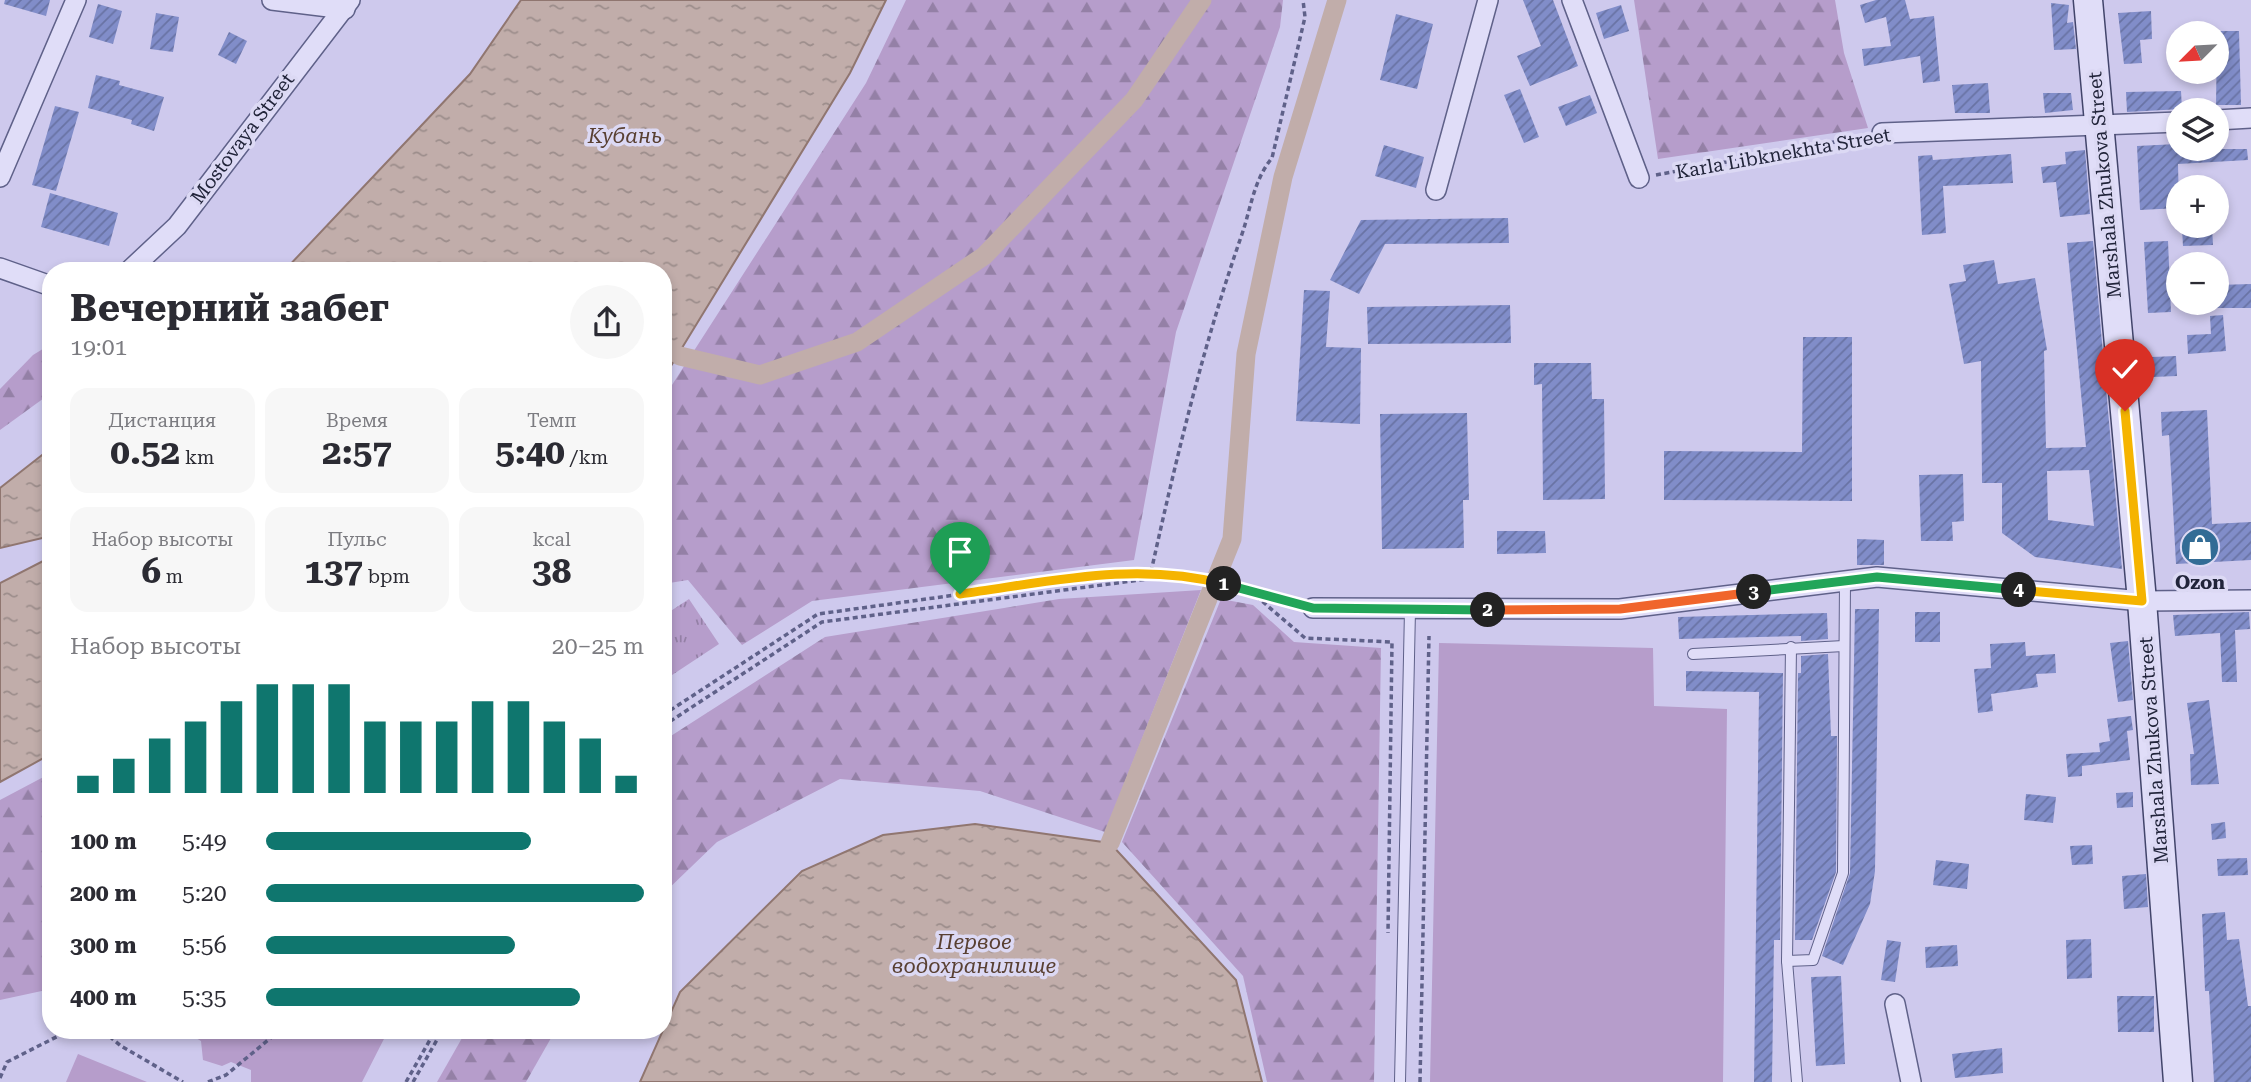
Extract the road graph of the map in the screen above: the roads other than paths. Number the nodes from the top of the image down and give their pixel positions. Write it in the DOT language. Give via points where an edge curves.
graph roads {
  1 [pos="76,0"];
  2 [pos="272,0"];
  3 [pos="1488,0"];
  4 [pos="1572,0"];
  5 [pos="2088,0"];
  6 [pos="347,4"];
  7 [pos="2251,118"];
  8 [pos="2229,119"];
  9 [pos="2166,122"];
  10 [pos="2099,125"];
  11 [pos="1882,133"];
  12 [pos="5,150"];
  13 [pos="0,177"];
  14 [pos="1639,178"];
  15 [pos="1436,190"];
  16 [pos="139,262"];
  17 [pos="0,268"];
  18 [pos="42,283"];
  19 [pos="1845,581"];
  20 [pos="2251,600"];
  21 [pos="2142,601"];
  22 [pos="1313,608"];
  23 [pos="1409,610"];
  24 [pos="1844,646"];
  25 [pos="1791,647"];
  26 [pos="1693,654"];
  27 [pos="1787,961"];
  28 [pos="1895,1004"];
  29 [pos="1400,1082"];
  30 [pos="1797,1082"];
  31 [pos="1911,1082"];
  32 [pos="2178,1082"];
  1 -- 12 [label="street"];
  2 -- 6 [label="street"];
  3 -- 15 [label="street"];
  4 -- 14 [label="street"];
  5 -- 10 [label="main road, Marshala Zhukova Street"];
  6 -- 16 [label="street, Mostovaya Street" via="177,226"];
  7 -- 8 [label="street"];
  9 -- 10 [label="street, Karla Libknekhta Street"];
  10 -- 11 [label="street, Karla Libknekhta Street"];
  10 -- 21 [label="main road, Marshala Zhukova Street"];
  12 -- 13 [label="street"];
  17 -- 18 [label="street"];
  19 -- 21 [label="street" via="1877,577"];
  19 -- 23 [label="street" via="1620,609"];
  19 -- 24 [label="lane"];
  20 -- 21 [label="street"];
  21 -- 32 [label="main road, Marshala Zhukova Street"];
  22 -- 23 [label="street"];
  23 -- 29 [label="lane"];
  24 -- 25 [label="lane"];
  24 -- 27 [label="lane" via="1843,873 1813,960"];
  25 -- 26 [label="lane"];
  25 -- 27 [label="lane"];
  27 -- 30 [label="lane"];
  28 -- 31 [label="street"];
}
